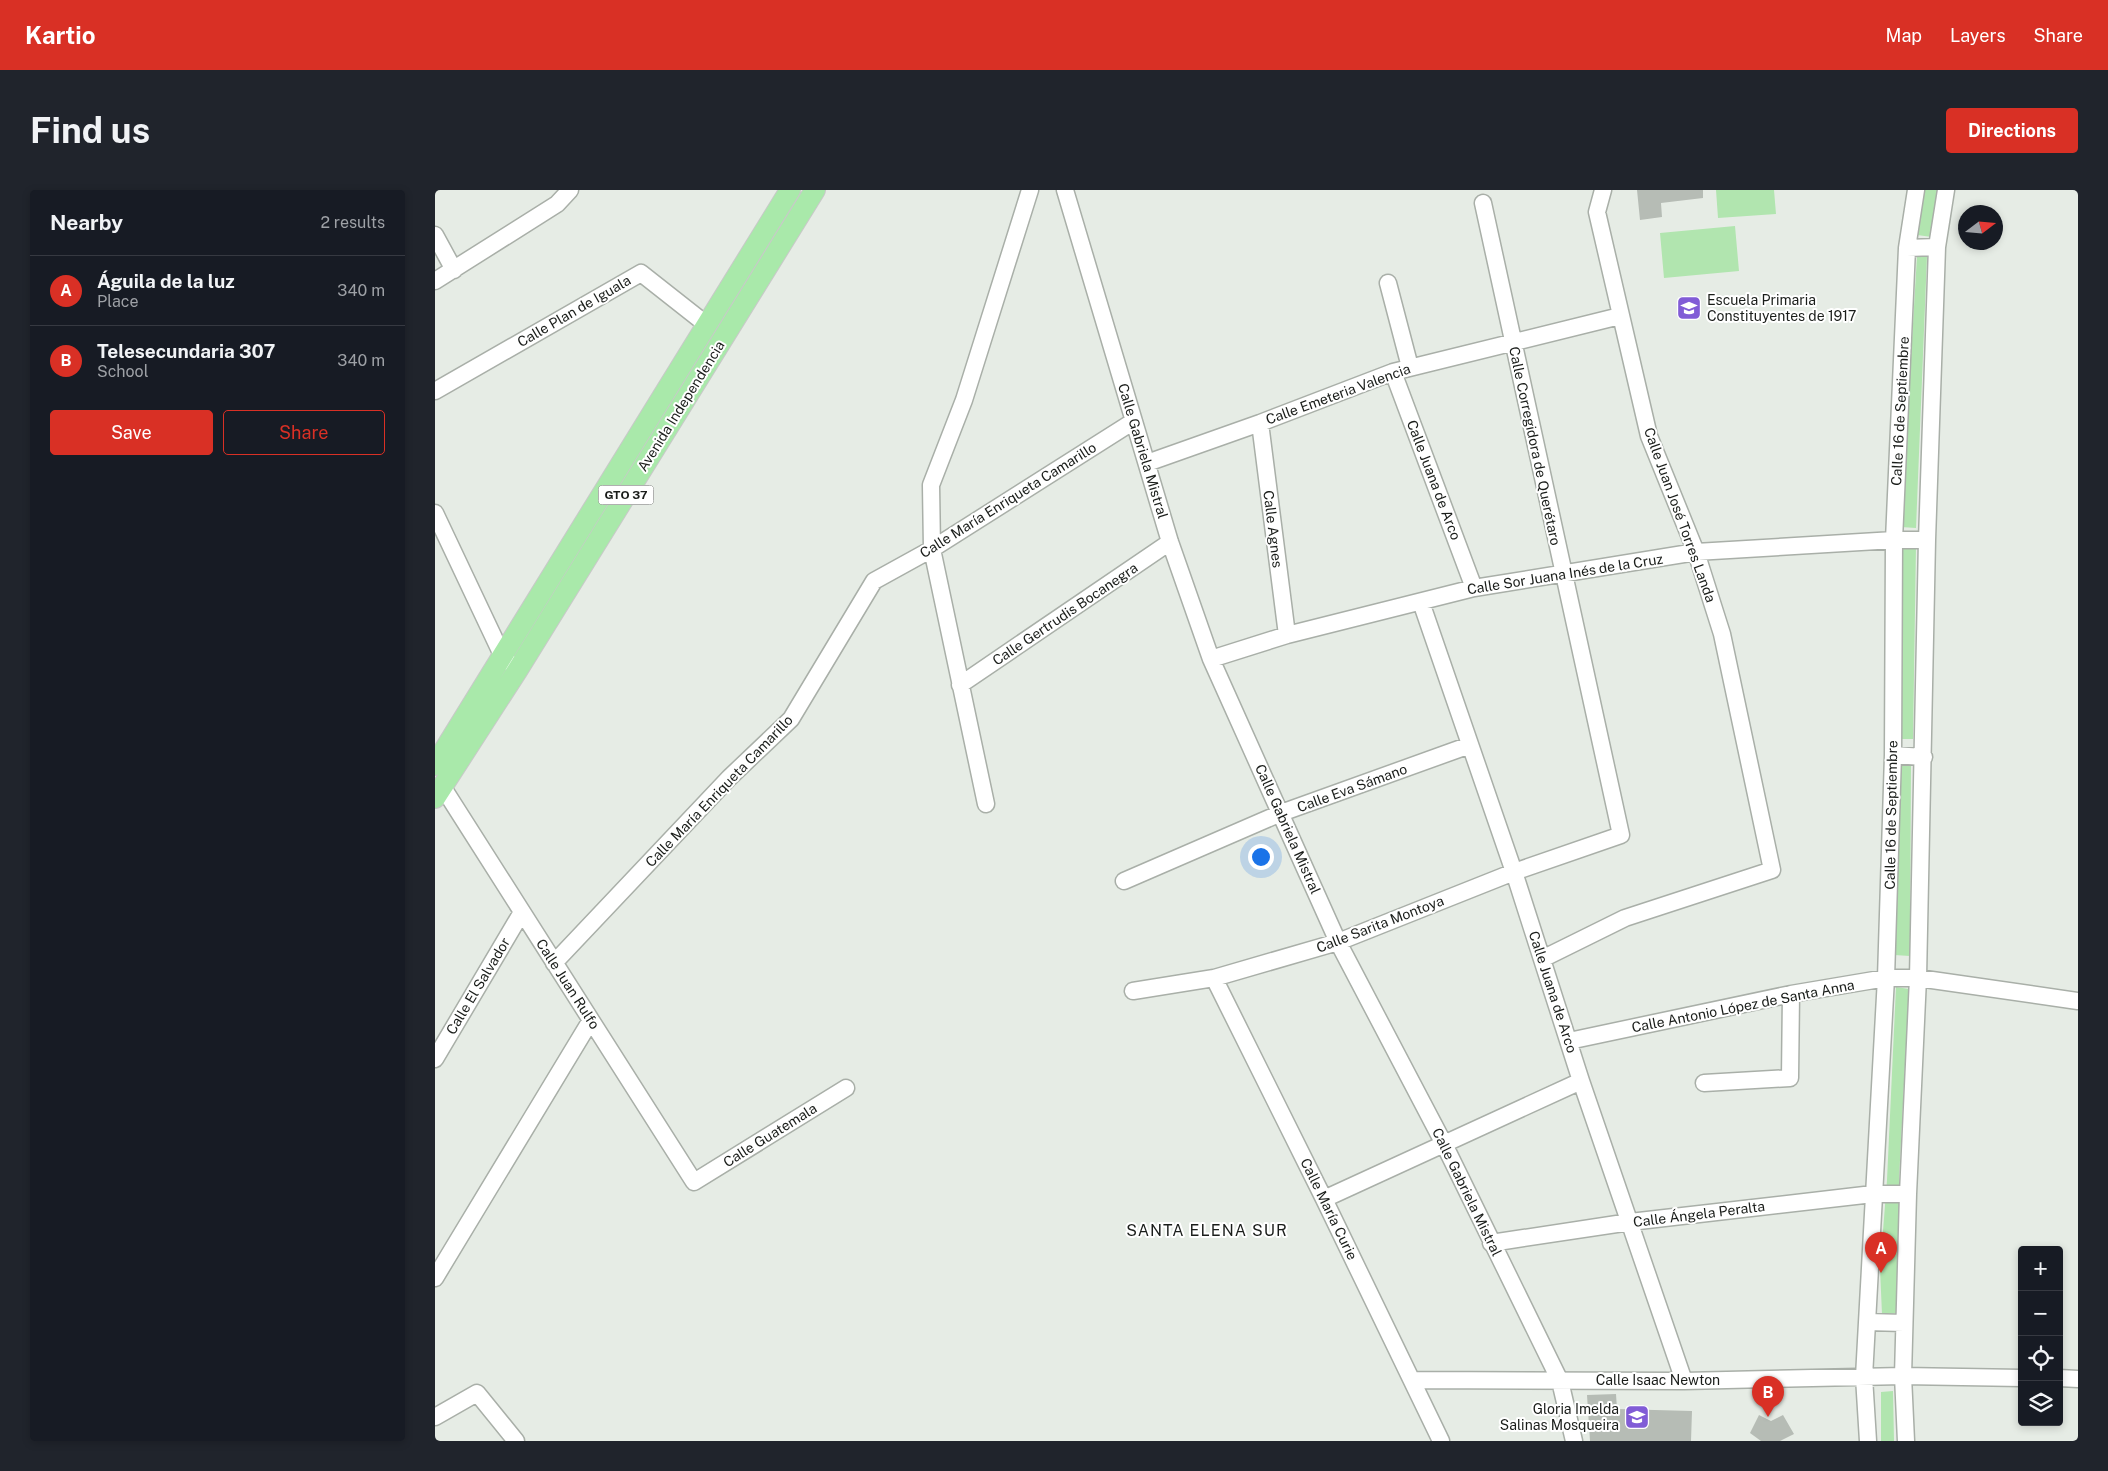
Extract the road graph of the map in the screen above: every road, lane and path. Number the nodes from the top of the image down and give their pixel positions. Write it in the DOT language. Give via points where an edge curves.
graph roads {
  1 [pos="570,190"];
  2 [pos="791,190"];
  3 [pos="815,190"];
  4 [pos="1030,190"];
  5 [pos="1065,190"];
  6 [pos="1603,190"];
  7 [pos="1916,190"];
  8 [pos="1947,190"];
  9 [pos="553,197"];
  10 [pos="1483,203"];
  11 [pos="435,235"];
  12 [pos="1907,248"];
  13 [pos="1937,248"];
  14 [pos="454,270"];
  15 [pos="435,282"];
  16 [pos="1388,283"];
  17 [pos="1620,316"];
  18 [pos="707,325"];
  19 [pos="1513,342"];
  20 [pos="1411,367"];
  21 [pos="1393,372"];
  22 [pos="435,391"];
  23 [pos="1134,421"];
  24 [pos="1260,423"];
  25 [pos="1147,463"];
  26 [pos="435,514"];
  27 [pos="1894,540"];
  28 [pos="1927,540"];
  29 [pos="1170,542"];
  30 [pos="932,549"];
  31 [pos="1696,552"];
  32 [pos="1563,572"];
  33 [pos="1474,588"];
  34 [pos="1421,602"];
  35 [pos="1287,635"];
  36 [pos="1211,659"];
  37 [pos="510,664"];
  38 [pos="960,685"];
  39 [pos="1470,745"];
  40 [pos="1893,755"];
  41 [pos="1924,757"];
  42 [pos="435,766"];
  43 [pos="438,792"];
  44 [pos="986,804"];
  45 [pos="1281,814"];
  46 [pos="1621,835"];
  47 [pos="1514,872"];
  48 [pos="1124,880"];
  49 [pos="522,912"];
  50 [pos="1338,942"];
  51 [pos="1541,959"];
  52 [pos="554,963"];
  53 [pos="1214,978"];
  54 [pos="1886,978"];
  55 [pos="1918,978"];
  56 [pos="1133,991"];
  57 [pos="1791,994"];
  58 [pos="2078,1001"];
  59 [pos="591,1020"];
  60 [pos="1569,1041"];
  61 [pos="435,1059"];
  62 [pos="1581,1081"];
  63 [pos="1704,1083"];
  64 [pos="846,1088"];
  65 [pos="1444,1144"];
  66 [pos="694,1182"];
  67 [pos="1873,1194"];
  68 [pos="1908,1194"];
  69 [pos="1324,1199"];
  70 [pos="1630,1222"];
  71 [pos="1491,1243"];
  72 [pos="435,1278"];
  73 [pos="1867,1322"];
  74 [pos="1904,1323"];
  75 [pos="1903,1376"];
  76 [pos="1864,1377"];
  77 [pos="2018,1378"];
  78 [pos="2063,1378"];
  79 [pos="2078,1378"];
  80 [pos="1412,1380"];
  81 [pos="1560,1381"];
  82 [pos="1684,1381"];
  83 [pos="435,1417"];
  84 [pos="516,1441"];
  85 [pos="1441,1441"];
  86 [pos="1574,1441"];
  87 [pos="1868,1441"];
  88 [pos="1907,1441"];
  1 -- 9 [label="street"];
  2 -- 18 [label="main road, Avenida Independencia / GTO 37"];
  3 -- 37 [label="main road, Avenida Independencia / GTO 37"];
  4 -- 30 [label="street" via="964,400 931,485"];
  5 -- 23 [label="street, Calle Gabriela Mistral"];
  6 -- 17 [label="street, Calle Juan José Torres Landa" via="1597,212"];
  7 -- 12 [label="street, Calle 16 de Septiembre"];
  8 -- 13 [label="street"];
  9 -- 14 [label="street"];
  10 -- 19 [label="street, Calle Corregidora de Querétaro"];
  11 -- 14 [label="street"];
  12 -- 13 [label="street"];
  12 -- 27 [label="street, Calle 16 de Septiembre"];
  13 -- 28 [label="street"];
  14 -- 15 [label="street"];
  16 -- 20 [label="street"];
  17 -- 19 [label="street, Calle Emeteria Valencia"];
  17 -- 31 [label="street, Calle Juan José Torres Landa" via="1649,436"];
  18 -- 22 [label="street, Calle Plan de Iguala" via="641,272"];
  18 -- 37 [label="main road, Avenida Independencia / GTO 37"];
  19 -- 20 [label="street, Calle Emeteria Valencia"];
  19 -- 32 [label="street, Calle Corregidora de Querétaro"];
  20 -- 21 [label="street, Calle Emeteria Valencia"];
  21 -- 24 [label="street, Calle Emeteria Valencia"];
  21 -- 33 [label="street, Calle Juana de Arco"];
  23 -- 25 [label="street, Calle Gabriela Mistral"];
  23 -- 30 [label="street, Calle María Enriqueta Camarillo"];
  24 -- 25 [label="street, Calle Emeteria Valencia"];
  24 -- 35 [label="street, Calle Agnes"];
  25 -- 29 [label="street, Calle Gabriela Mistral"];
  26 -- 37 [label="street"];
  27 -- 28 [label="street, Calle Sor Juana Inés de la Cruz"];
  27 -- 31 [label="street, Calle Sor Juana Inés de la Cruz"];
  27 -- 40 [label="street, Calle 16 de Septiembre"];
  28 -- 41 [label="street"];
  29 -- 36 [label="street, Calle Gabriela Mistral"];
  29 -- 38 [label="street, Calle Gertrudis Bocanegra"];
  30 -- 38 [label="street"];
  30 -- 52 [label="street, Calle María Enriqueta Camarillo" via="874,581 791,719 729,778"];
  31 -- 32 [label="street, Calle Sor Juana Inés de la Cruz"];
  31 -- 51 [label="street, Calle Juan José Torres Landa" via="1722,634 1772,870 1625,918"];
  32 -- 33 [label="street, Calle Sor Juana Inés de la Cruz"];
  32 -- 46 [label="street, Calle Corregidora de Querétaro"];
  33 -- 34 [label="street, Calle Sor Juana Inés de la Cruz"];
  34 -- 35 [label="street, Calle Sor Juana Inés de la Cruz"];
  34 -- 39 [label="street, Calle Juana de Arco"];
  35 -- 36 [label="street, Calle Sor Juana Inés de la Cruz"];
  36 -- 45 [label="street, Calle Gabriela Mistral"];
  37 -- 42 [label="main road, Avenida Independencia / GTO 37"];
  37 -- 43 [label="main road, Avenida Independencia / GTO 37"];
  38 -- 44 [label="street"];
  39 -- 45 [label="street, Calle Eva Sámano"];
  39 -- 47 [label="street, Calle Juana de Arco"];
  40 -- 41 [label="street"];
  40 -- 54 [label="street, Calle 16 de Septiembre"];
  41 -- 55 [label="street"];
  43 -- 49 [label="street, Calle Juan Rulfo"];
  45 -- 48 [label="street, Calle Eva Sámano"];
  45 -- 50 [label="street, Calle Gabriela Mistral"];
  46 -- 47 [label="street, Calle Sarita Montoya"];
  47 -- 50 [label="street, Calle Sarita Montoya"];
  47 -- 51 [label="street, Calle Juana de Arco"];
  49 -- 52 [label="street, Calle Juan Rulfo"];
  49 -- 61 [label="street, Calle El Salvador"];
  50 -- 53 [label="street, Calle Sarita Montoya"];
  50 -- 65 [label="street, Calle Gabriela Mistral"];
  51 -- 60 [label="street, Calle Juana de Arco"];
  52 -- 59 [label="street, Calle Juan Rulfo"];
  53 -- 56 [label="street, Calle Sarita Montoya"];
  53 -- 69 [label="street, Calle María Curie"];
  54 -- 55 [label="street, Calle Antonio López de Santa Anna"];
  54 -- 57 [label="street, Calle Antonio López de Santa Anna"];
  54 -- 67 [label="street, Calle 16 de Septiembre"];
  55 -- 58 [label="street, Calle Antonio López de Santa Anna"];
  55 -- 68 [label="street"];
  57 -- 60 [label="street, Calle Antonio López de Santa Anna"];
  57 -- 63 [label="street" via="1790,1078"];
  59 -- 66 [label="street, Calle Juan Rulfo"];
  59 -- 72 [label="street"];
  60 -- 62 [label="street, Calle Juana de Arco"];
  62 -- 65 [label="street"];
  62 -- 70 [label="street, Calle Juana de Arco"];
  64 -- 66 [label="street, Calle Guatemala"];
  65 -- 69 [label="street"];
  65 -- 71 [label="street, Calle Gabriela Mistral"];
  67 -- 68 [label="street, Calle Ángela Peralta"];
  67 -- 70 [label="street, Calle Ángela Peralta"];
  67 -- 73 [label="street, Calle 16 de Septiembre"];
  68 -- 74 [label="street"];
  69 -- 80 [label="street, Calle María Curie"];
  70 -- 71 [label="street, Calle Ángela Peralta"];
  70 -- 82 [label="street, Calle Juana de Arco"];
  71 -- 81 [label="street, Calle Gabriela Mistral"];
  73 -- 74 [label="street"];
  73 -- 76 [label="street, Calle 16 de Septiembre"];
  74 -- 75 [label="street"];
  75 -- 76 [label="street, Calle Isaac Newton"];
  75 -- 77 [label="street, Calle Isaac Newton"];
  75 -- 88 [label="street"];
  76 -- 82 [label="street, Calle Isaac Newton"];
  76 -- 87 [label="street, Calle 16 de Septiembre"];
  78 -- 79 [label="street"];
  80 -- 81 [label="street, Calle Isaac Newton"];
  80 -- 85 [label="street, Calle María Curie"];
  81 -- 82 [label="street, Calle Isaac Newton"];
  81 -- 86 [label="street, Calle Gabriela Mistral"];
  83 -- 84 [label="street" via="477,1393"];
}
